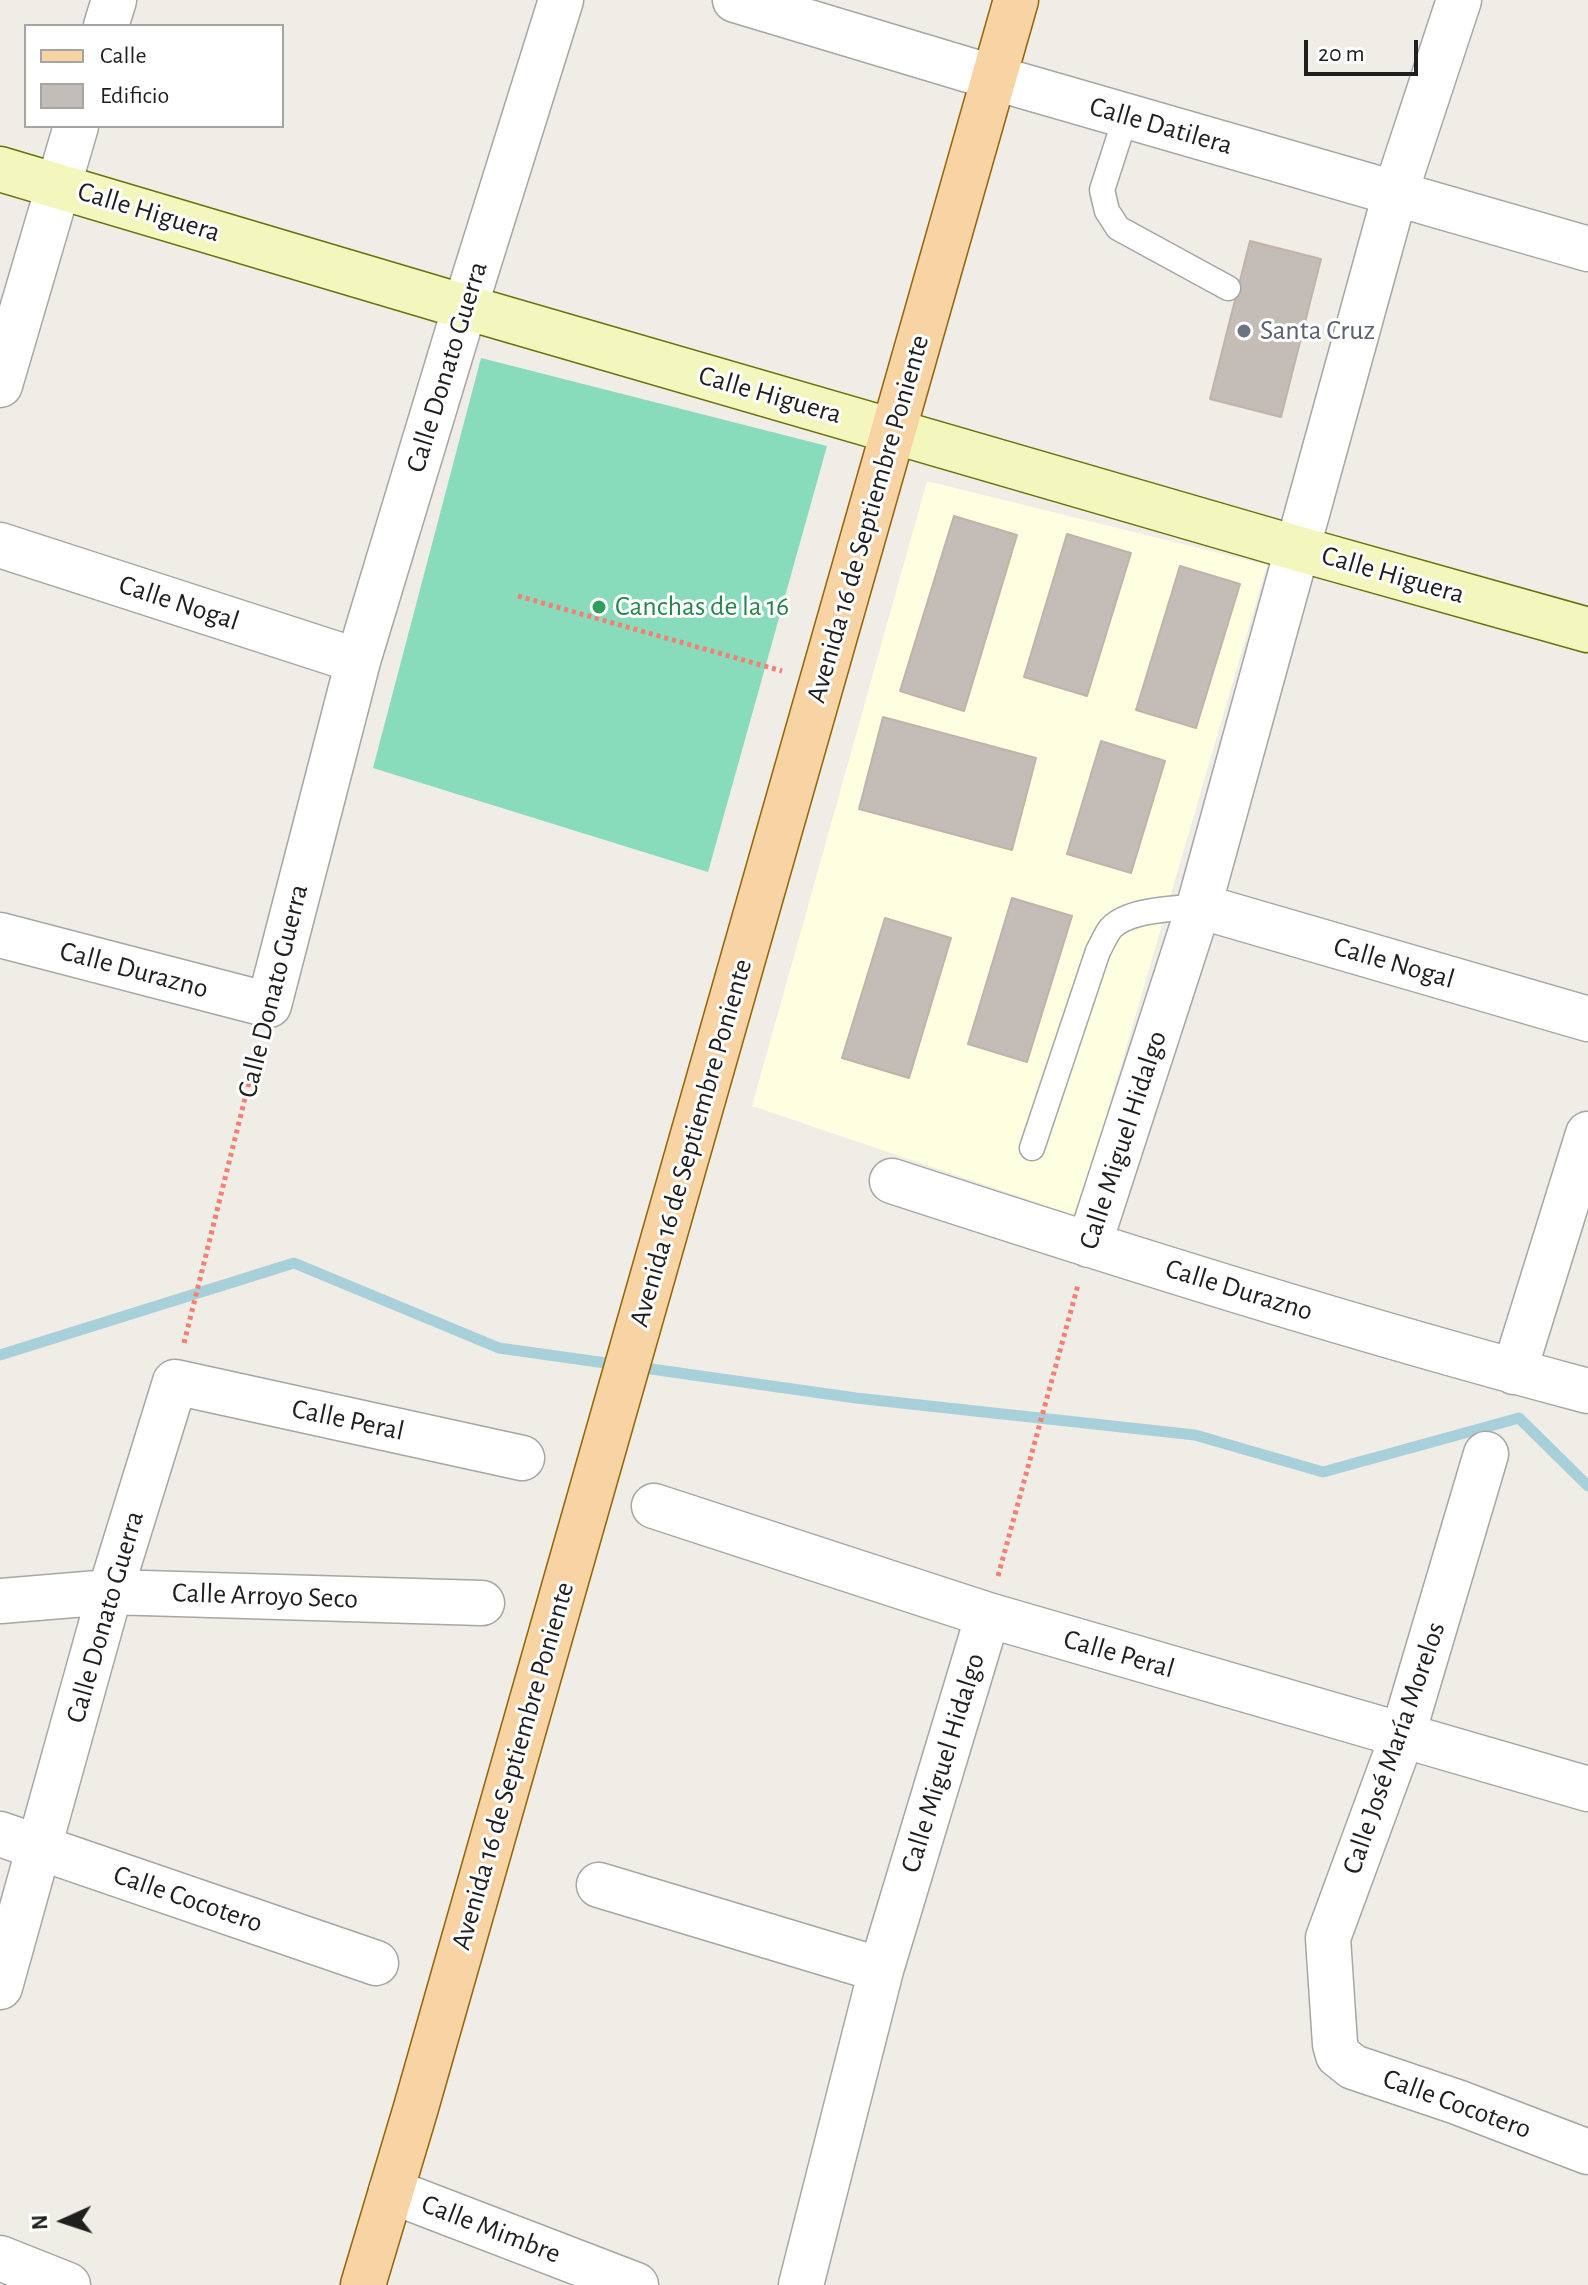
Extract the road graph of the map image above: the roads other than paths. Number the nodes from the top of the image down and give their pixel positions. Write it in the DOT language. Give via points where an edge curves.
graph roads {
  1 [pos="114,0"];
  2 [pos="561,0"];
  3 [pos="735,0"];
  4 [pos="1016,0"];
  5 [pos="1459,0"];
  6 [pos="107,24"];
  7 [pos="995,78"];
  8 [pos="1126,116"];
  9 [pos="75,128"];
  10 [pos="0,169"];
  11 [pos="58,185"];
  12 [pos="1395,194"];
  13 [pos="1588,249"];
  14 [pos="1228,288"];
  15 [pos="465,307"];
  16 [pos="0,385"];
  17 [pos="892,430"];
  18 [pos="0,545"];
  19 [pos="1299,549"];
  20 [pos="1588,630"];
  21 [pos="358,661"];
  22 [pos="1199,906"];
  23 [pos="0,935"];
  24 [pos="269,1005"];
  25 [pos="1588,1019"];
  26 [pos="1588,1134"];
  27 [pos="1032,1148"];
  28 [pos="892,1181"];
  29 [pos="1089,1245"];
  30 [pos="1514,1372"];
  31 [pos="175,1382"];
  32 [pos="1588,1391"];
  33 [pos="1486,1454"];
  34 [pos="522,1458"];
  35 [pos="654,1506"];
  36 [pos="110,1592"];
  37 [pos="0,1601"];
  38 [pos="482,1603"];
  39 [pos="988,1615"];
  40 [pos="1402,1737"];
  41 [pos="1588,1789"];
  42 [pos="20,1841"];
  43 [pos="599,1885"];
  44 [pos="376,1963"];
  45 [pos="881,1970"];
  46 [pos="0,1987"];
  47 [pos="1335,2044"];
  48 [pos="1588,2152"];
  49 [pos="391,2191"];
  50 [pos="0,2258"];
  51 [pos="68,2285"];
  52 [pos="363,2285"];
  53 [pos="636,2285"];
  54 [pos="801,2285"];
  1 -- 6 [label="street"];
  2 -- 15 [label="street, Calle Donato Guerra"];
  3 -- 7 [label="street, Calle Datilera"];
  4 -- 7 [label="main road, Avenida 16 de Septiembre Poniente"];
  5 -- 12 [label="street, Calle Miguel Hidalgo"];
  7 -- 8 [label="street, Calle Datilera"];
  7 -- 17 [label="main road, Avenida 16 de Septiembre Poniente"];
  8 -- 12 [label="street, Calle Datilera"];
  8 -- 14 [label="lane" via="1102,190 1107,211 1118,228"];
  9 -- 11 [label="street"];
  10 -- 11 [label="street, Calle Higuera"];
  11 -- 15 [label="street, Calle Higuera"];
  11 -- 16 [label="street"];
  12 -- 13 [label="street, Calle Datilera"];
  12 -- 19 [label="street, Calle Miguel Hidalgo"];
  15 -- 17 [label="street, Calle Higuera"];
  15 -- 21 [label="street, Calle Donato Guerra"];
  17 -- 19 [label="street, Calle Higuera"];
  17 -- 49 [label="main road, Avenida 16 de Septiembre Poniente"];
  18 -- 21 [label="street, Calle Nogal"];
  19 -- 20 [label="street, Calle Higuera"];
  19 -- 22 [label="street, Calle Miguel Hidalgo"];
  21 -- 24 [label="street, Calle Donato Guerra"];
  22 -- 25 [label="street, Calle Nogal"];
  22 -- 27 [label="lane" via="1149,912 1112,927 1098,951"];
  22 -- 29 [label="street, Calle Miguel Hidalgo"];
  23 -- 24 [label="street, Calle Durazno"];
  26 -- 30 [label="street"];
  28 -- 29 [label="street, Calle Durazno"];
  29 -- 30 [label="street, Calle Durazno"];
  30 -- 32 [label="street, Calle Durazno"];
  31 -- 34 [label="street, Calle Peral"];
  31 -- 36 [label="street, Calle Donato Guerra"];
  33 -- 40 [label="street, Calle José María Morelos"];
  35 -- 39 [label="street, Calle Peral"];
  36 -- 37 [label="street, Calle Arroyo Seco"];
  36 -- 38 [label="street, Calle Arroyo Seco"];
  36 -- 42 [label="street, Calle Donato Guerra"];
  39 -- 40 [label="street, Calle Peral"];
  39 -- 45 [label="street, Calle Miguel Hidalgo"];
  40 -- 41 [label="street, Calle Peral"];
  40 -- 47 [label="street, Calle José María Morelos" via="1328,1938"];
  42 -- 44 [label="street, Calle Cocotero"];
  42 -- 46 [label="street, Calle Donato Guerra"];
  43 -- 45 [label="street"];
  45 -- 54 [label="street, Calle Miguel Hidalgo"];
  47 -- 48 [label="street, Calle Cocotero" via="1338,2055 1353,2067"];
  49 -- 52 [label="main road, Avenida 16 de Septiembre Poniente"];
  49 -- 53 [label="street, Calle Mimbre"];
  50 -- 51 [label="street"];
}
